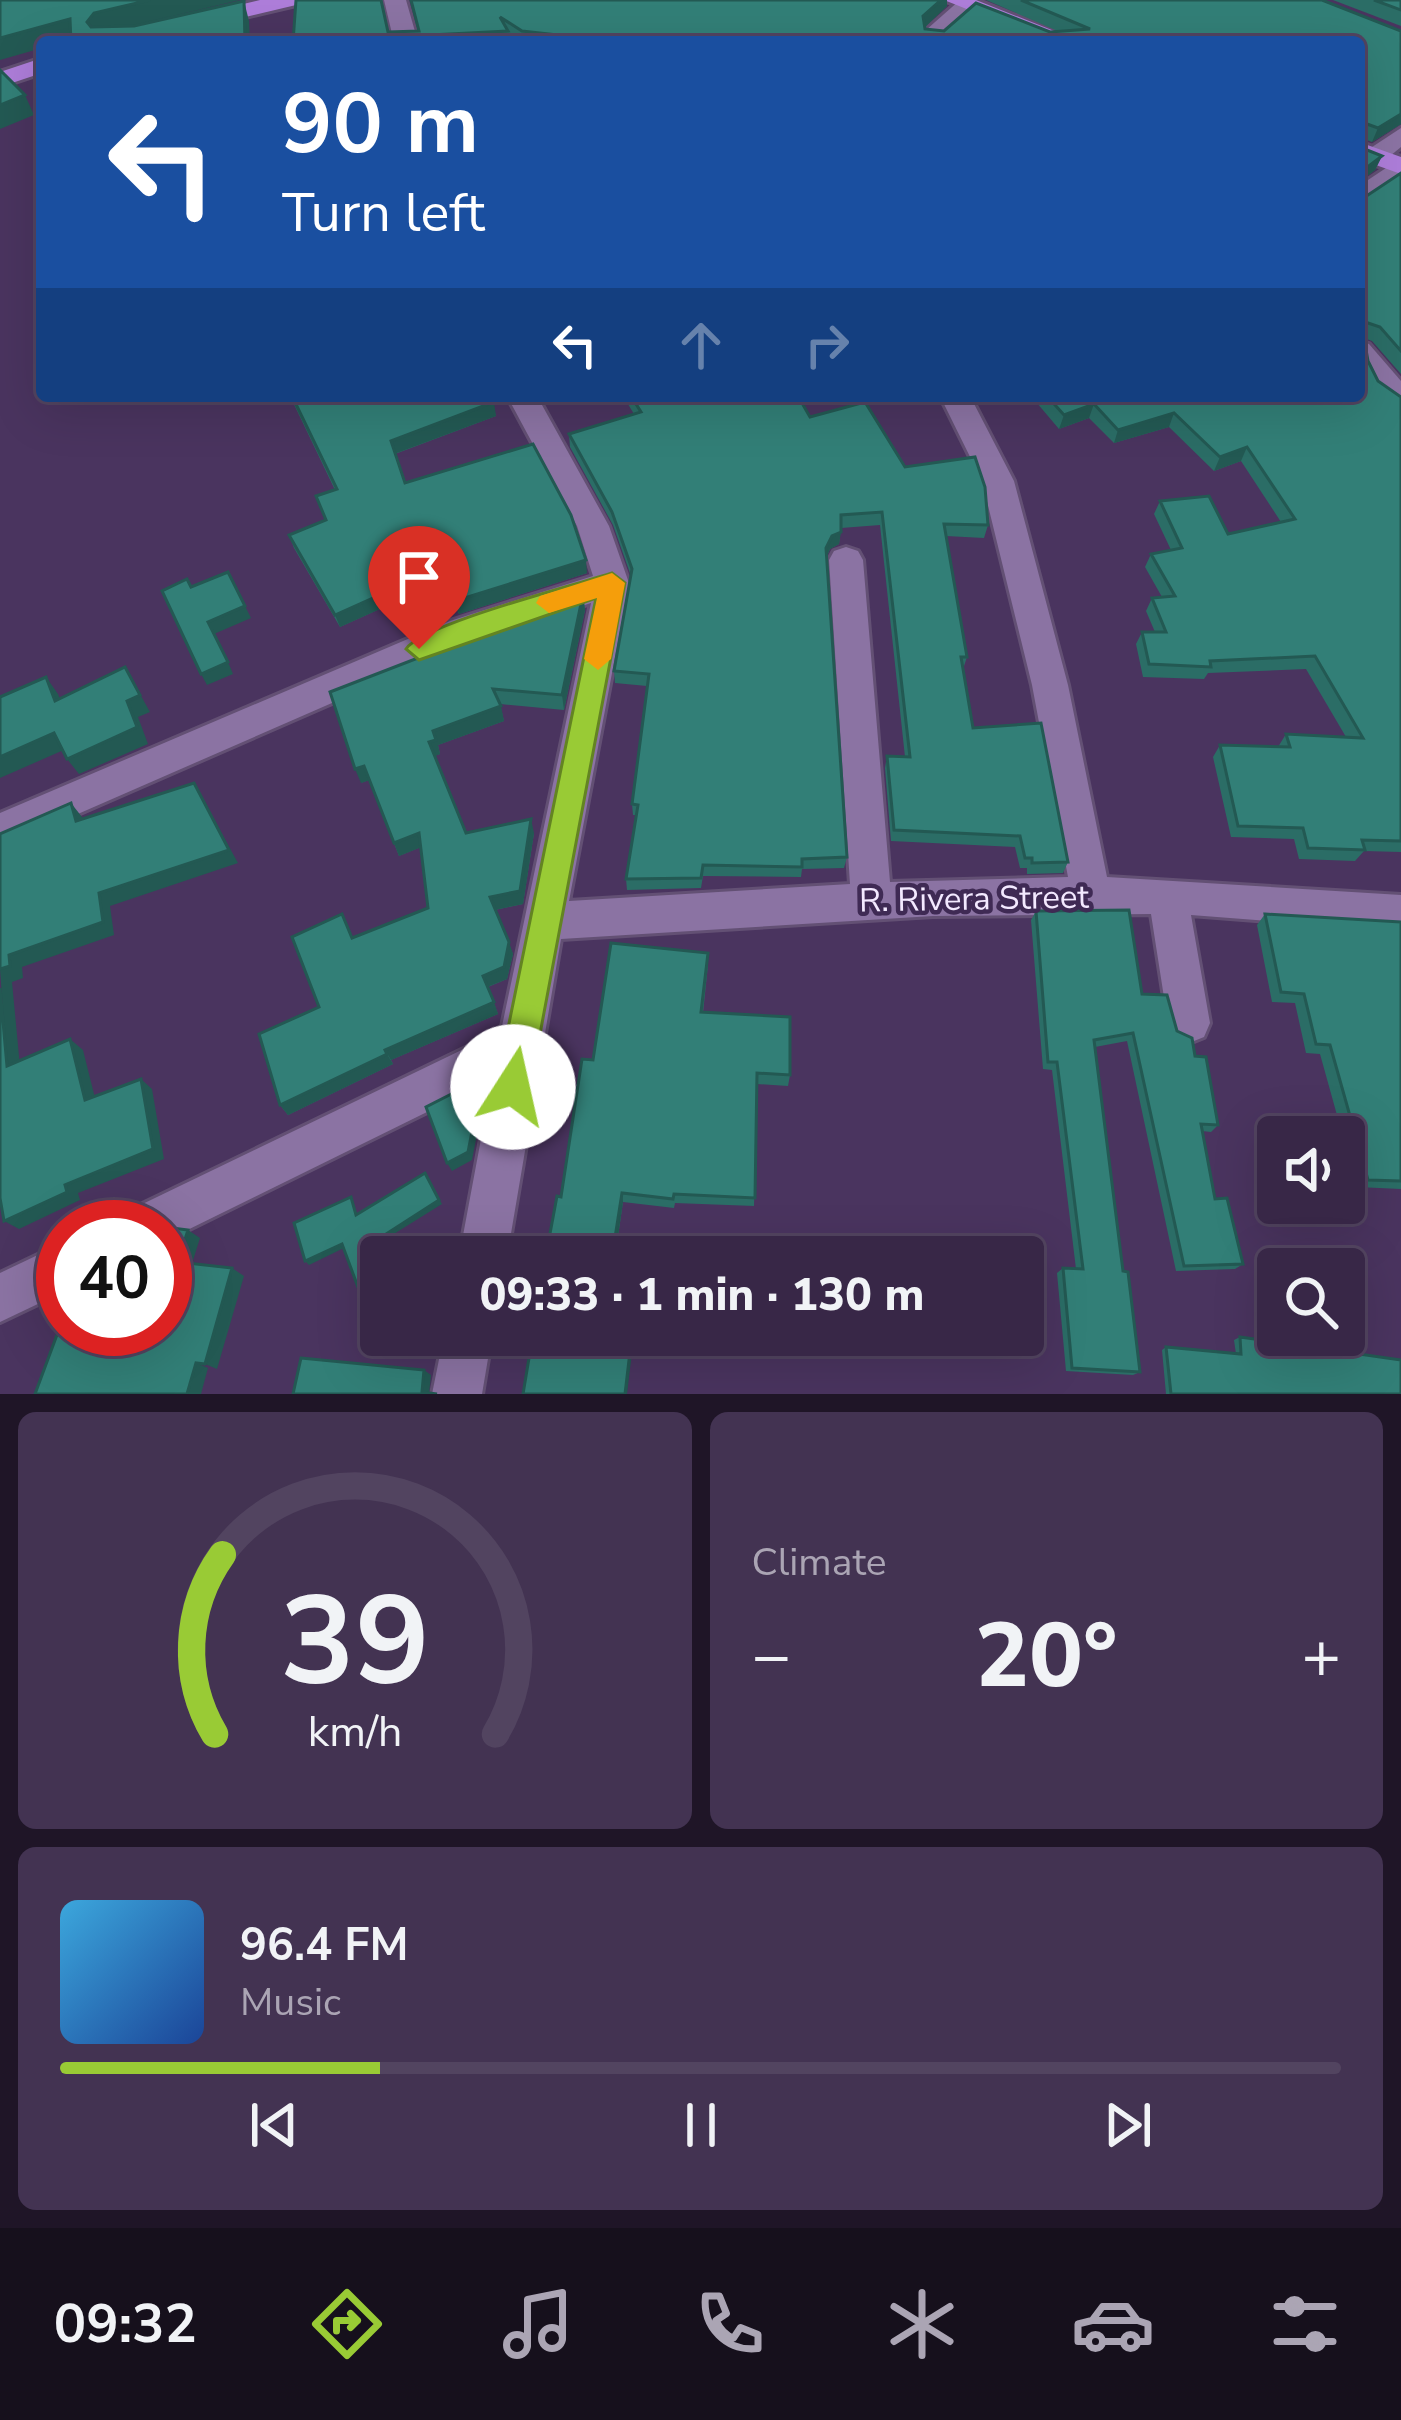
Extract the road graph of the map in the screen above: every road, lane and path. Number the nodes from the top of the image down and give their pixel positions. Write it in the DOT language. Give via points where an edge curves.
graph roads {
  1 [pos="288,0"];
  2 [pos="394,0"];
  3 [pos="962,2"];
  4 [pos="934,34"];
  5 [pos="135,36"];
  6 [pos="404,36"];
  7 [pos="1054,36"];
  8 [pos="36,67"];
  9 [pos="0,80"];
  10 [pos="1401,135"];
  11 [pos="1367,153"];
  12 [pos="1401,166"];
  13 [pos="1365,194"];
  14 [pos="1365,358"];
  15 [pos="1401,401"];
  16 [pos="525,402"];
  17 [pos="958,402"];
  18 [pos="846,560"];
  19 [pos="612,583"];
  20 [pos="0,832"];
  21 [pos="1091,896"];
  22 [pos="1168,896"];
  23 [pos="871,900"];
  24 [pos="1401,913"];
  25 [pos="547,921"];
  26 [pos="1189,1023"];
  27 [pos="520,1044"];
  28 [pos="192,1204"];
  29 [pos="487,1236"];
  30 [pos="36,1280"];
  31 [pos="0,1298"];
  32 [pos="464,1356"];
  33 [pos="457,1394"];
  1 -- 5 [label="main road"];
  2 -- 6 [label="street"];
  3 -- 4 [label="street"];
  3 -- 7 [label="main road"];
  8 -- 9 [label="main road"];
  10 -- 11 [label="street"];
  11 -- 12 [label="main road"];
  12 -- 13 [label="street"];
  14 -- 15 [label="street"];
  16 -- 19 [label="street" via="593,526"];
  17 -- 21 [label="street" via="998,481"];
  18 -- 23 [label="street"];
  19 -- 20 [label="street" via="461,631"];
  19 -- 25 [label="street"];
  21 -- 22 [label="street, R. Rivera Street"];
  21 -- 23 [label="street, R. Rivera Street"];
  22 -- 24 [label="street, R. Rivera Street"];
  22 -- 26 [label="street"];
  23 -- 25 [label="street, R. Rivera Street"];
  25 -- 27 [label="street"];
  27 -- 28 [label="street"];
  27 -- 29 [label="street"];
  30 -- 31 [label="street"];
  32 -- 33 [label="street"];
}
